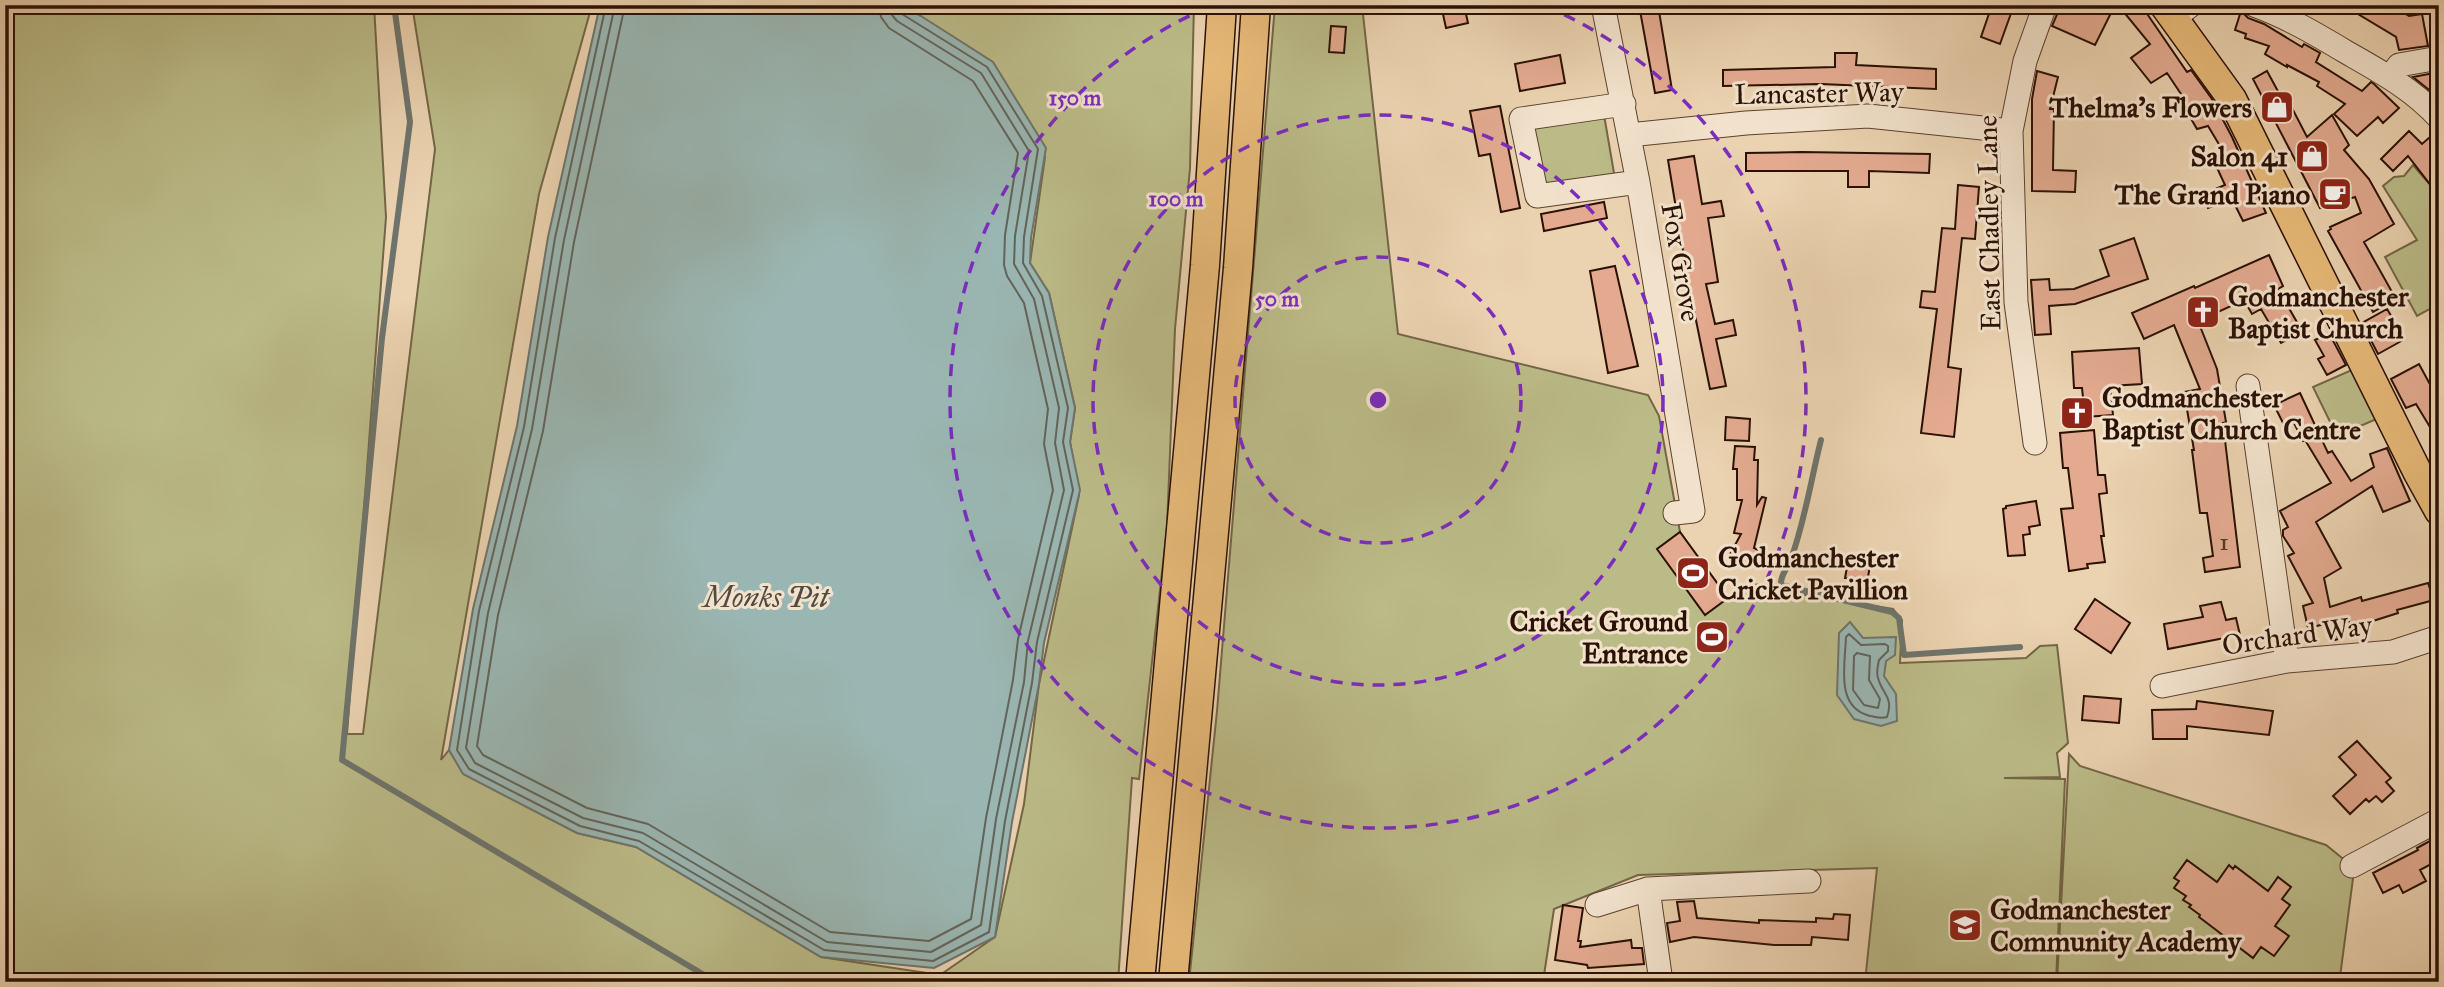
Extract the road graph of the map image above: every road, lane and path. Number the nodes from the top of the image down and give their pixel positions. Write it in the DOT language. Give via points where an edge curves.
graph roads {
  1 [pos="1222,5"];
  2 [pos="1256,5"];
  3 [pos="1603,5"];
  4 [pos="2045,5"];
  5 [pos="2254,5"];
  6 [pos="2176,9"];
  7 [pos="2439,58"];
  8 [pos="2390,77"];
  9 [pos="1624,104"];
  10 [pos="2439,118"];
  11 [pos="2011,131"];
  12 [pos="1629,135"];
  13 [pos="1638,182"];
  14 [pos="2248,386"];
  15 [pos="2035,443"];
  16 [pos="2439,511"];
  17 [pos="1675,513"];
  18 [pos="2439,637"];
  19 [pos="2287,661"];
  20 [pos="2162,686"];
  21 [pos="2439,820"];
  22 [pos="2352,866"];
  23 [pos="1809,881"];
  24 [pos="1648,889"];
  25 [pos="1597,905"];
  26 [pos="1140,982"];
  27 [pos="1173,982"];
  28 [pos="1661,982"];
  1 -- 26 [label="main road" via="1205,264"];
  2 -- 27 [label="main road" via="1238,268"];
  3 -- 9 [label="street, Fox Grove"];
  4 -- 11 [label="street, East Chadley Lane" via="2025,61"];
  5 -- 8 [label="street" via="2285,16"];
  6 -- 16 [label="main road" via="2232,99"];
  7 -- 8 [label="street" via="2399,65"];
  8 -- 10 [label="street"];
  9 -- 12 [label="street, Fox Grove"];
  9 -- 13 [label="street" via="1521,119 1537,195"];
  11 -- 12 [label="street, Lancaster Way" via="1868,116"];
  11 -- 15 [label="street, East Chadley Lane" via="2016,302"];
  12 -- 13 [label="street, Fox Grove"];
  13 -- 17 [label="street, Fox Grove" via="1693,511"];
  14 -- 19 [label="street"];
  18 -- 19 [label="street, Orchard Way" via="2393,652"];
  19 -- 20 [label="street, Orchard Way"];
  21 -- 22 [label="street"];
  23 -- 24 [label="street"];
  24 -- 25 [label="street"];
  24 -- 28 [label="street"];
}
